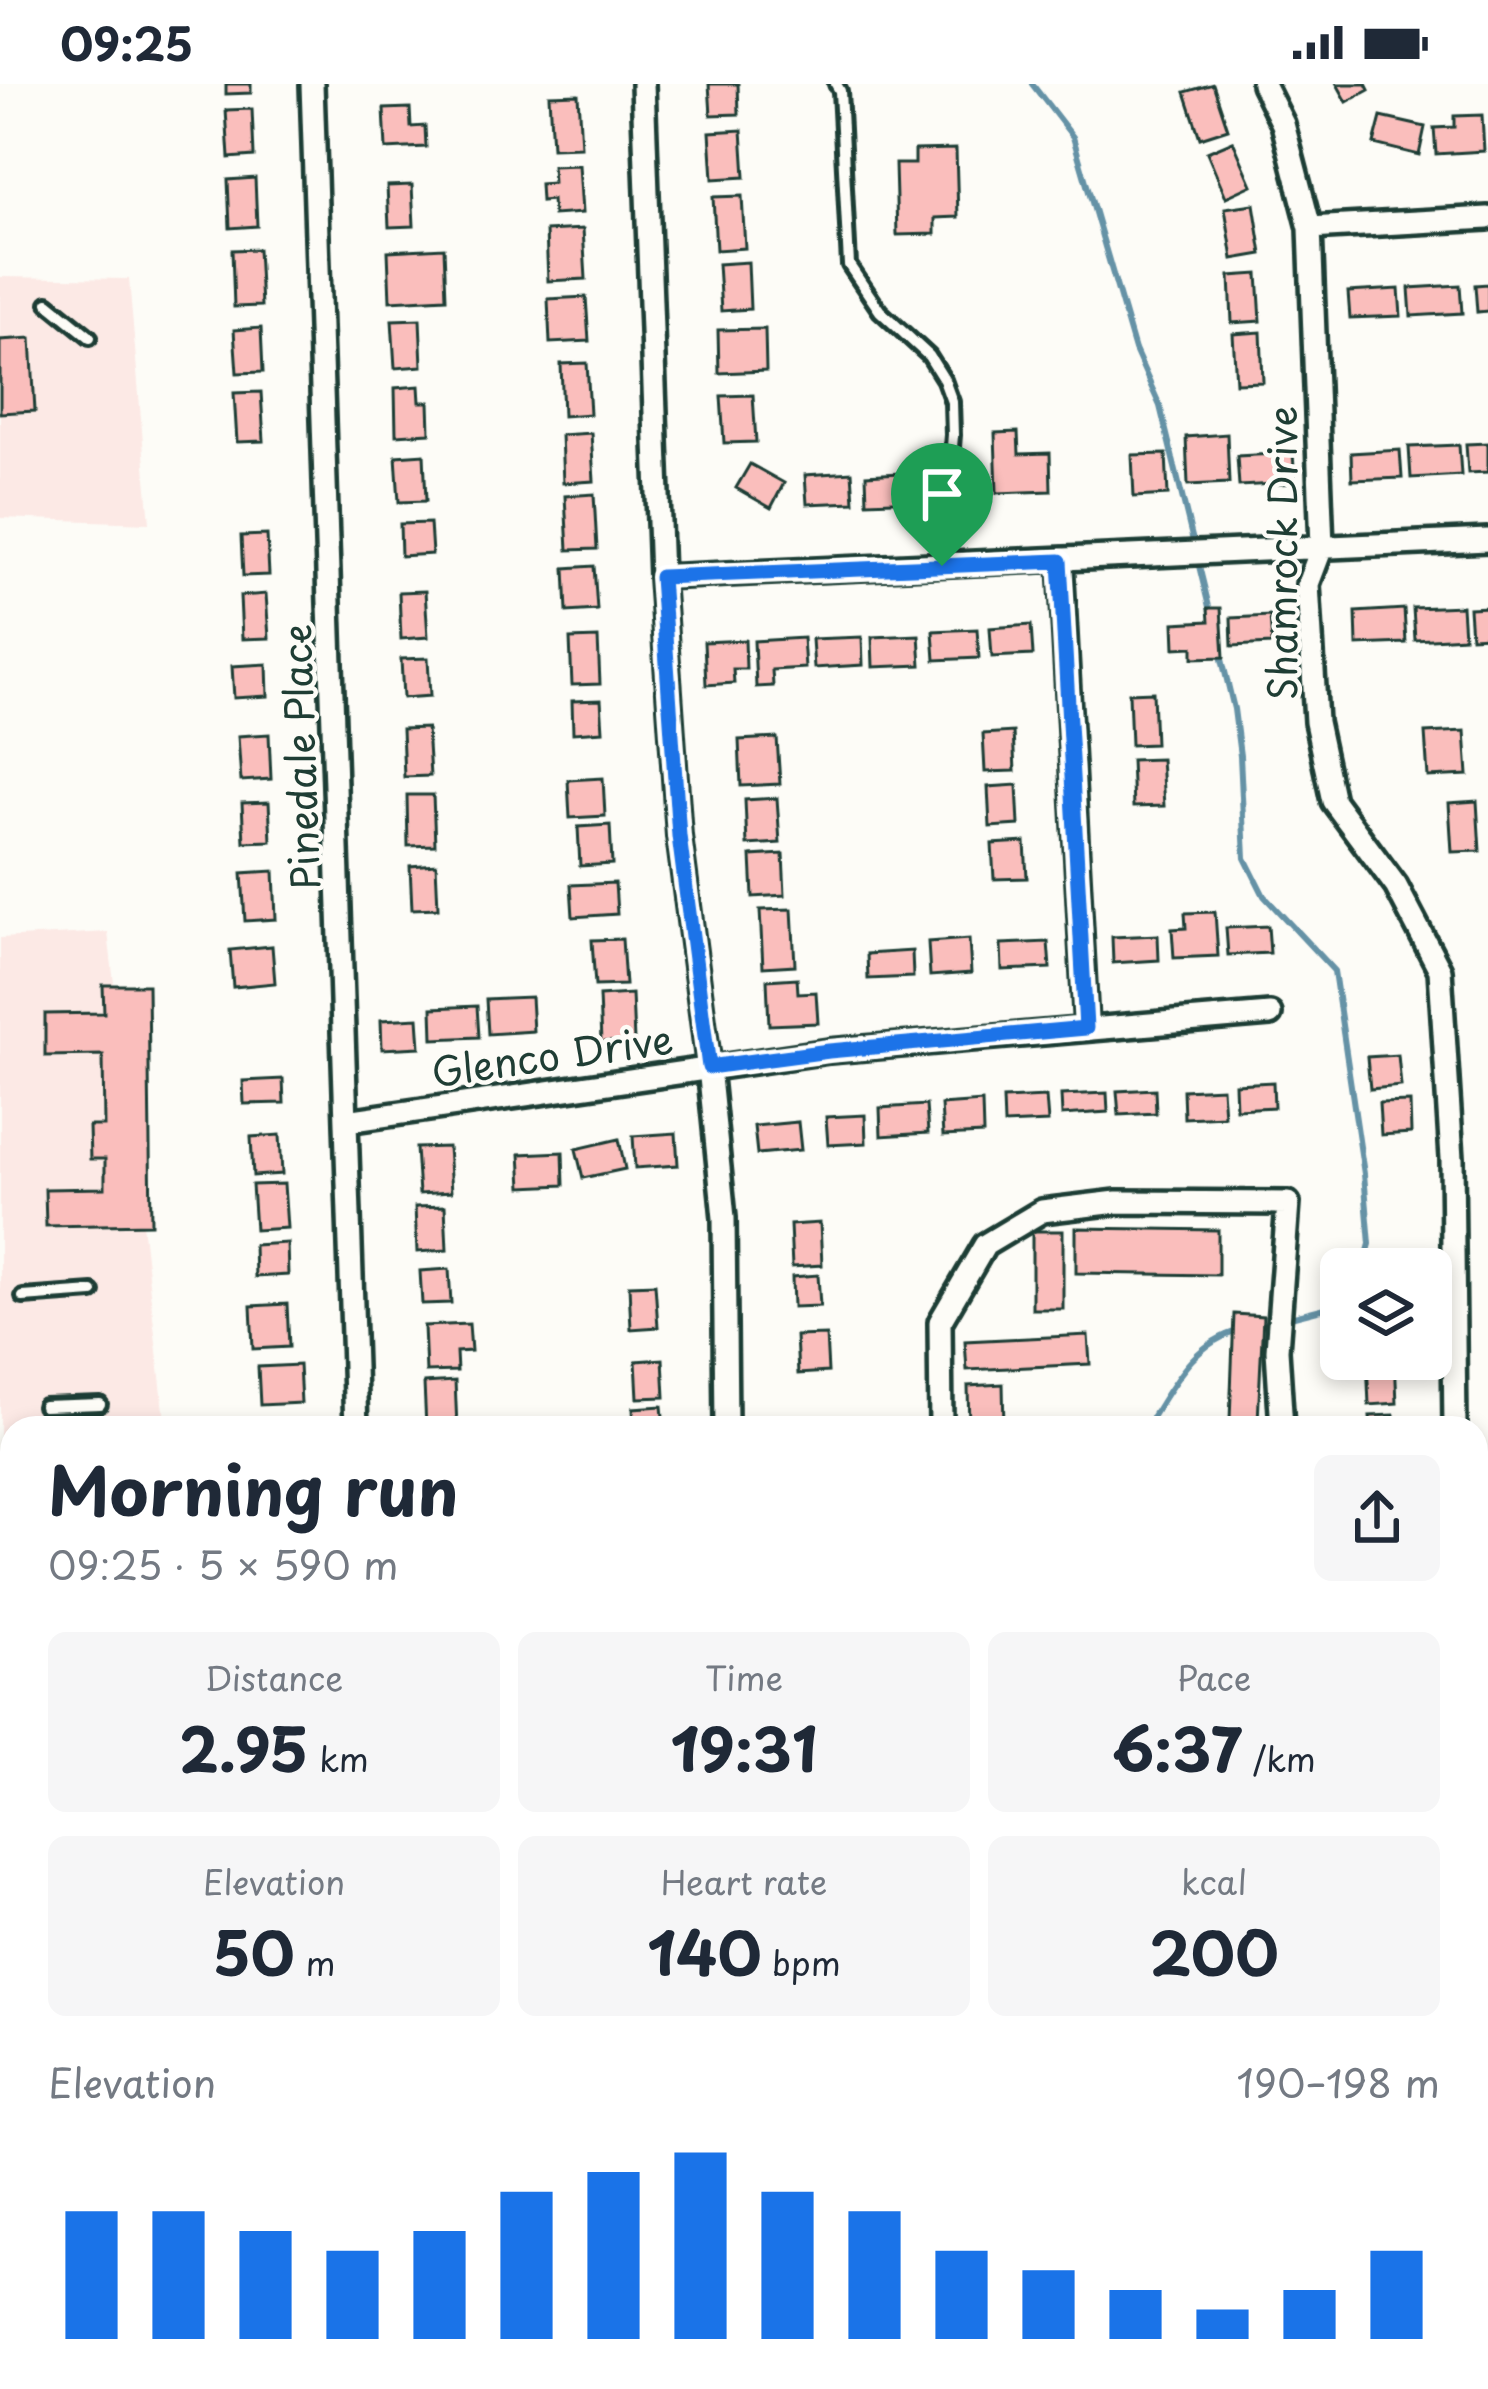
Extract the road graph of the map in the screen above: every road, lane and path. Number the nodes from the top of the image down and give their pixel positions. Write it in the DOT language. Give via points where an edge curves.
graph roads {
  1 [pos="312,84"];
  2 [pos="643,84"];
  3 [pos="836,84"];
  4 [pos="1263,84"];
  5 [pos="1488,218"];
  6 [pos="1310,228"];
  7 [pos="48,303"];
  8 [pos="90,338"];
  9 [pos="1488,541"];
  10 [pos="1322,547"];
  11 [pos="1060,561"];
  12 [pos="942,566"];
  13 [pos="661,577"];
  14 [pos="1270,1015"];
  15 [pos="1086,1028"];
  16 [pos="709,1067"];
  17 [pos="347,1121"];
  18 [pos="93,1292"];
  19 [pos="23,1297"];
  20 [pos="100,1404"];
  21 [pos="44,1406"];
  22 [pos="356,1416"];
  23 [pos="726,1416"];
  24 [pos="941,1416"];
  25 [pos="1281,1416"];
  26 [pos="1455,1416"];
  27 [pos="1488,1866"];
  28 [pos="1488,1888"];
  1 -- 17 [label="street, Pinedale Place"];
  2 -- 13 [label="street"];
  3 -- 12 [label="lane" via="849,265 880,311 929,356 952,402"];
  4 -- 6 [label="street, Shamrock Drive" via="1283,124"];
  5 -- 6 [label="street"];
  6 -- 10 [label="street, Shamrock Drive"];
  7 -- 8 [label="lane"];
  9 -- 10 [label="street"];
  10 -- 11 [label="street"];
  10 -- 26 [label="street, Shamrock Drive" via="1308,584 1316,722 1333,801 1396,886 1440,970"];
  11 -- 12 [label="street"];
  11 -- 15 [label="street"];
  12 -- 13 [label="street"];
  13 -- 16 [label="street" via="679,836"];
  14 -- 15 [label="street, Glenco Drive"];
  15 -- 16 [label="street, Glenco Drive"];
  16 -- 17 [label="street, Glenco Drive"];
  16 -- 23 [label="street" via="724,1218"];
  17 -- 22 [label="street, Pinedale Place"];
  18 -- 19 [label="lane"];
  20 -- 21 [label="lane"];
  24 -- 25 [label="street" via="940,1322 985,1245 1042,1211 1117,1202 1288,1203 1276,1350"];
  27 -- 28 [label="lane"];
}
